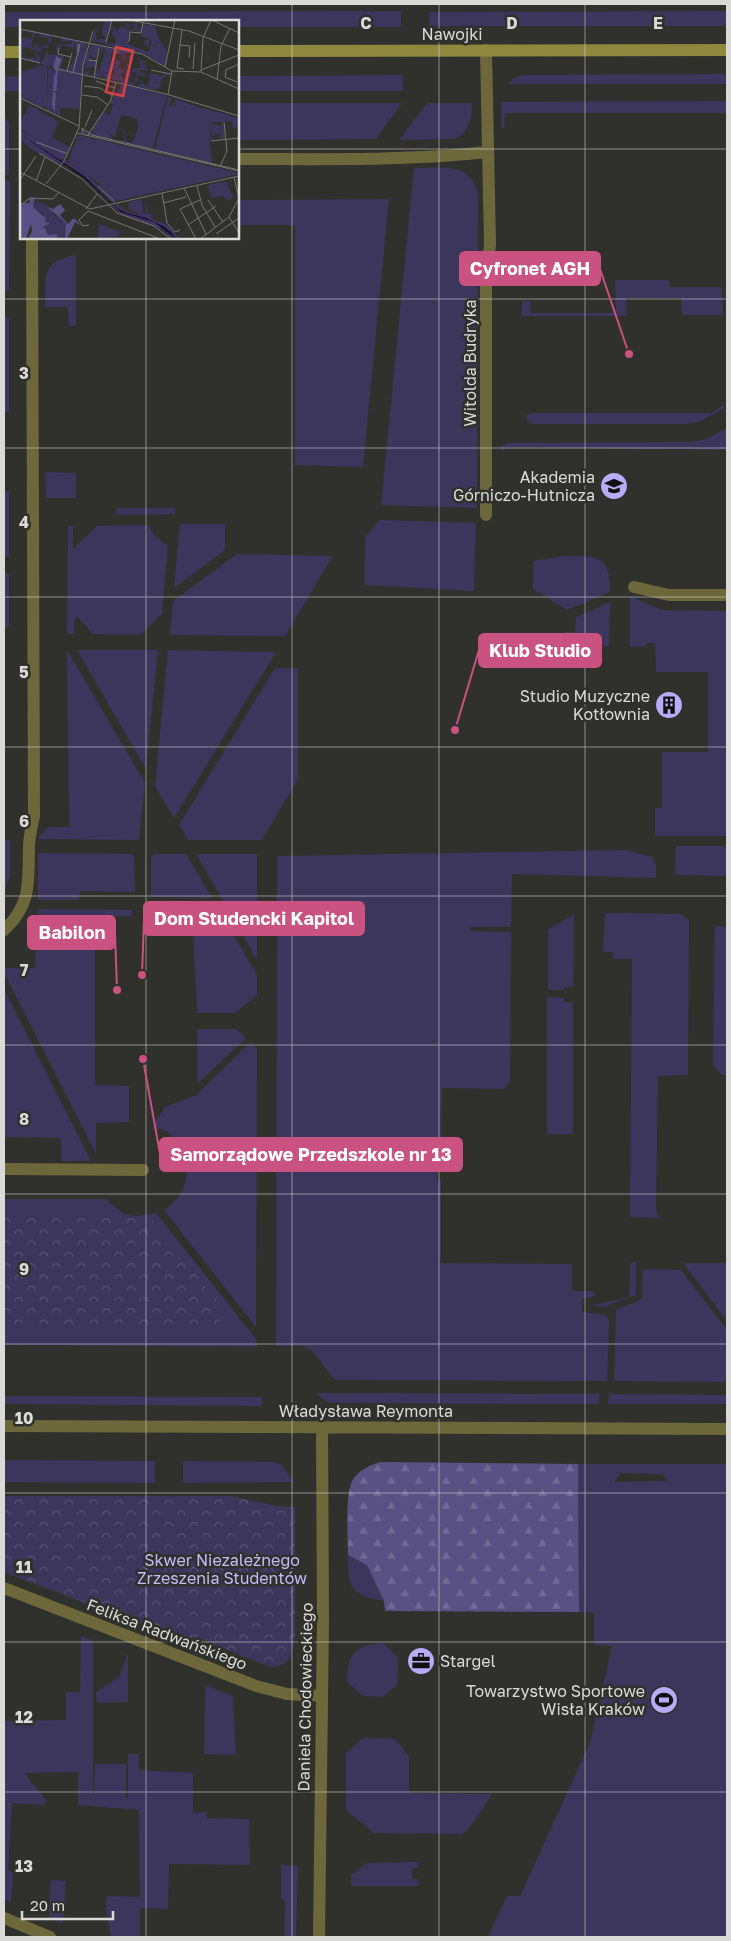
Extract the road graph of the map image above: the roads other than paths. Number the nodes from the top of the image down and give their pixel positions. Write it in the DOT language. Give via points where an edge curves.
graph roads {
  1 [pos="486,50"];
  2 [pos="727,50"];
  3 [pos="239,51"];
  4 [pos="4,52"];
  5 [pos="20,52"];
  6 [pos="488,152"];
  7 [pos="239,159"];
  8 [pos="32,239"];
  9 [pos="486,515"];
  10 [pos="634,587"];
  11 [pos="727,595"];
  12 [pos="4,930"];
  13 [pos="4,1168"];
  14 [pos="143,1170"];
  15 [pos="4,1426"];
  16 [pos="322,1427"];
  17 [pos="727,1429"];
  18 [pos="4,1588"];
  19 [pos="321,1696"];
  20 [pos="4,1918"];
  21 [pos="50,1937"];
  22 [pos="319,1937"];
  1 -- 2 [label="main road, Nawojki"];
  1 -- 3 [label="main road, Nawojki"];
  1 -- 6 [label="street, Witolda Budryka"];
  4 -- 5 [label="main road"];
  6 -- 7 [label="street" via="449,157"];
  6 -- 9 [label="street, Witolda Budryka" via="490,245 486,275"];
  8 -- 12 [label="street" via="34,816 29,840 27,897"];
  10 -- 11 [label="street" via="669,595"];
  13 -- 14 [label="street"];
  15 -- 16 [label="street, Władysława Reymonta"];
  16 -- 17 [label="street, Władysława Reymonta"];
  16 -- 19 [label="street, Daniela Chodowieckiego"];
  18 -- 19 [label="street, Feliksa Radwańskiego" via="256,1686 287,1694"];
  19 -- 22 [label="street, Daniela Chodowieckiego"];
  20 -- 21 [label="street"];
}
